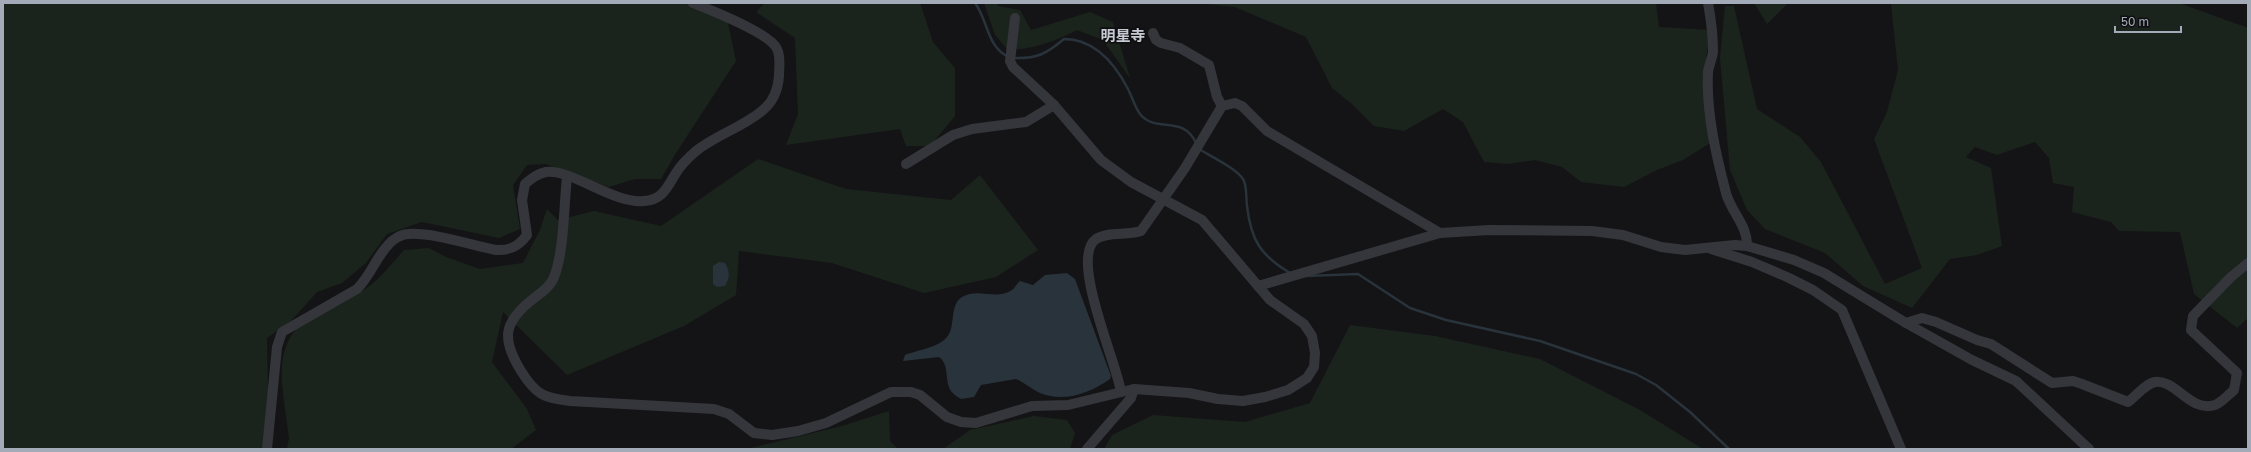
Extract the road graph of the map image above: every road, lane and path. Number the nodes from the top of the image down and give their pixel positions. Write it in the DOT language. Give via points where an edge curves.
graph roads {
  1 [pos="693,3"];
  2 [pos="1708,3"];
  3 [pos="1015,18"];
  4 [pos="1154,33"];
  5 [pos="1054,105"];
  6 [pos="1222,106"];
  7 [pos="906,164"];
  8 [pos="567,177"];
  9 [pos="1162,198"];
  10 [pos="1440,233"];
  11 [pos="1747,246"];
  12 [pos="1708,248"];
  13 [pos="2248,263"];
  14 [pos="1258,286"];
  15 [pos="1906,323"];
  16 [pos="1134,389"];
  17 [pos="1121,392"];
  18 [pos="266,449"];
  19 [pos="1087,449"];
  20 [pos="1901,449"];
  21 [pos="2089,449"];
  1 -- 8 [label="street" via="729,17 772,42 777,48 780,58 778,80 775,96 770,104 745,123 697,150 676,173 667,190 659,198 644,201 626,200"];
  2 -- 11 [label="street" via="1713,53 1708,72 1717,160 1728,201 1748,234"];
  3 -- 5 [label="street" via="1010,61 1013,67"];
  4 -- 6 [label="street" via="1156,40 1161,43 1180,48 1209,65 1217,97"];
  5 -- 7 [label="street" via="1026,122 972,129 953,135"];
  5 -- 9 [label="street" via="1101,160 1130,182"];
  6 -- 9 [label="street" via="1185,168"];
  6 -- 10 [label="street" via="1235,103 1242,106 1267,131"];
  8 -- 17 [label="street" via="560,250 554,277 545,290 514,318 507,333 509,348 527,381 541,395 548,398 570,402 714,409 730,414 754,433 772,435 826,423 891,392 911,392 920,395 947,417 976,424 1032,406 1068,405"];
  8 -- 18 [label="street" via="546,172 536,175 525,184 522,200 527,235 522,243 513,248 505,251 496,250 420,234 406,234 389,244 367,279 357,288 282,332 277,347"];
  9 -- 14 [label="street" via="1202,220"];
  9 -- 17 [label="street" via="1141,231 1103,236 1095,240 1088,249 1088,274 1094,303 1119,378"];
  10 -- 12 [label="street" via="1489,230 1592,231 1623,235 1661,247 1685,250"];
  10 -- 14 [label="street"];
  11 -- 12 [label="street"];
  11 -- 15 [label="street" via="1824,272"];
  12 -- 20 [label="street" via="1752,262 1787,277 1813,290 1842,310"];
  13 -- 15 [label="street" via="2231,277 2190,322 2191,330 2237,373 2234,390 2216,405 2205,406 2195,403 2157,382 2149,385 2128,402 2082,384 2052,383 1991,344 1922,318"];
  14 -- 16 [label="street" via="1276,305 1304,324 1312,336 1314,366 1307,378 1288,390 1243,401 1189,393"];
  15 -- 21 [label="street" via="2016,381"];
  16 -- 17 [label="street"];
  16 -- 19 [label="street" via="1131,398"];
}
